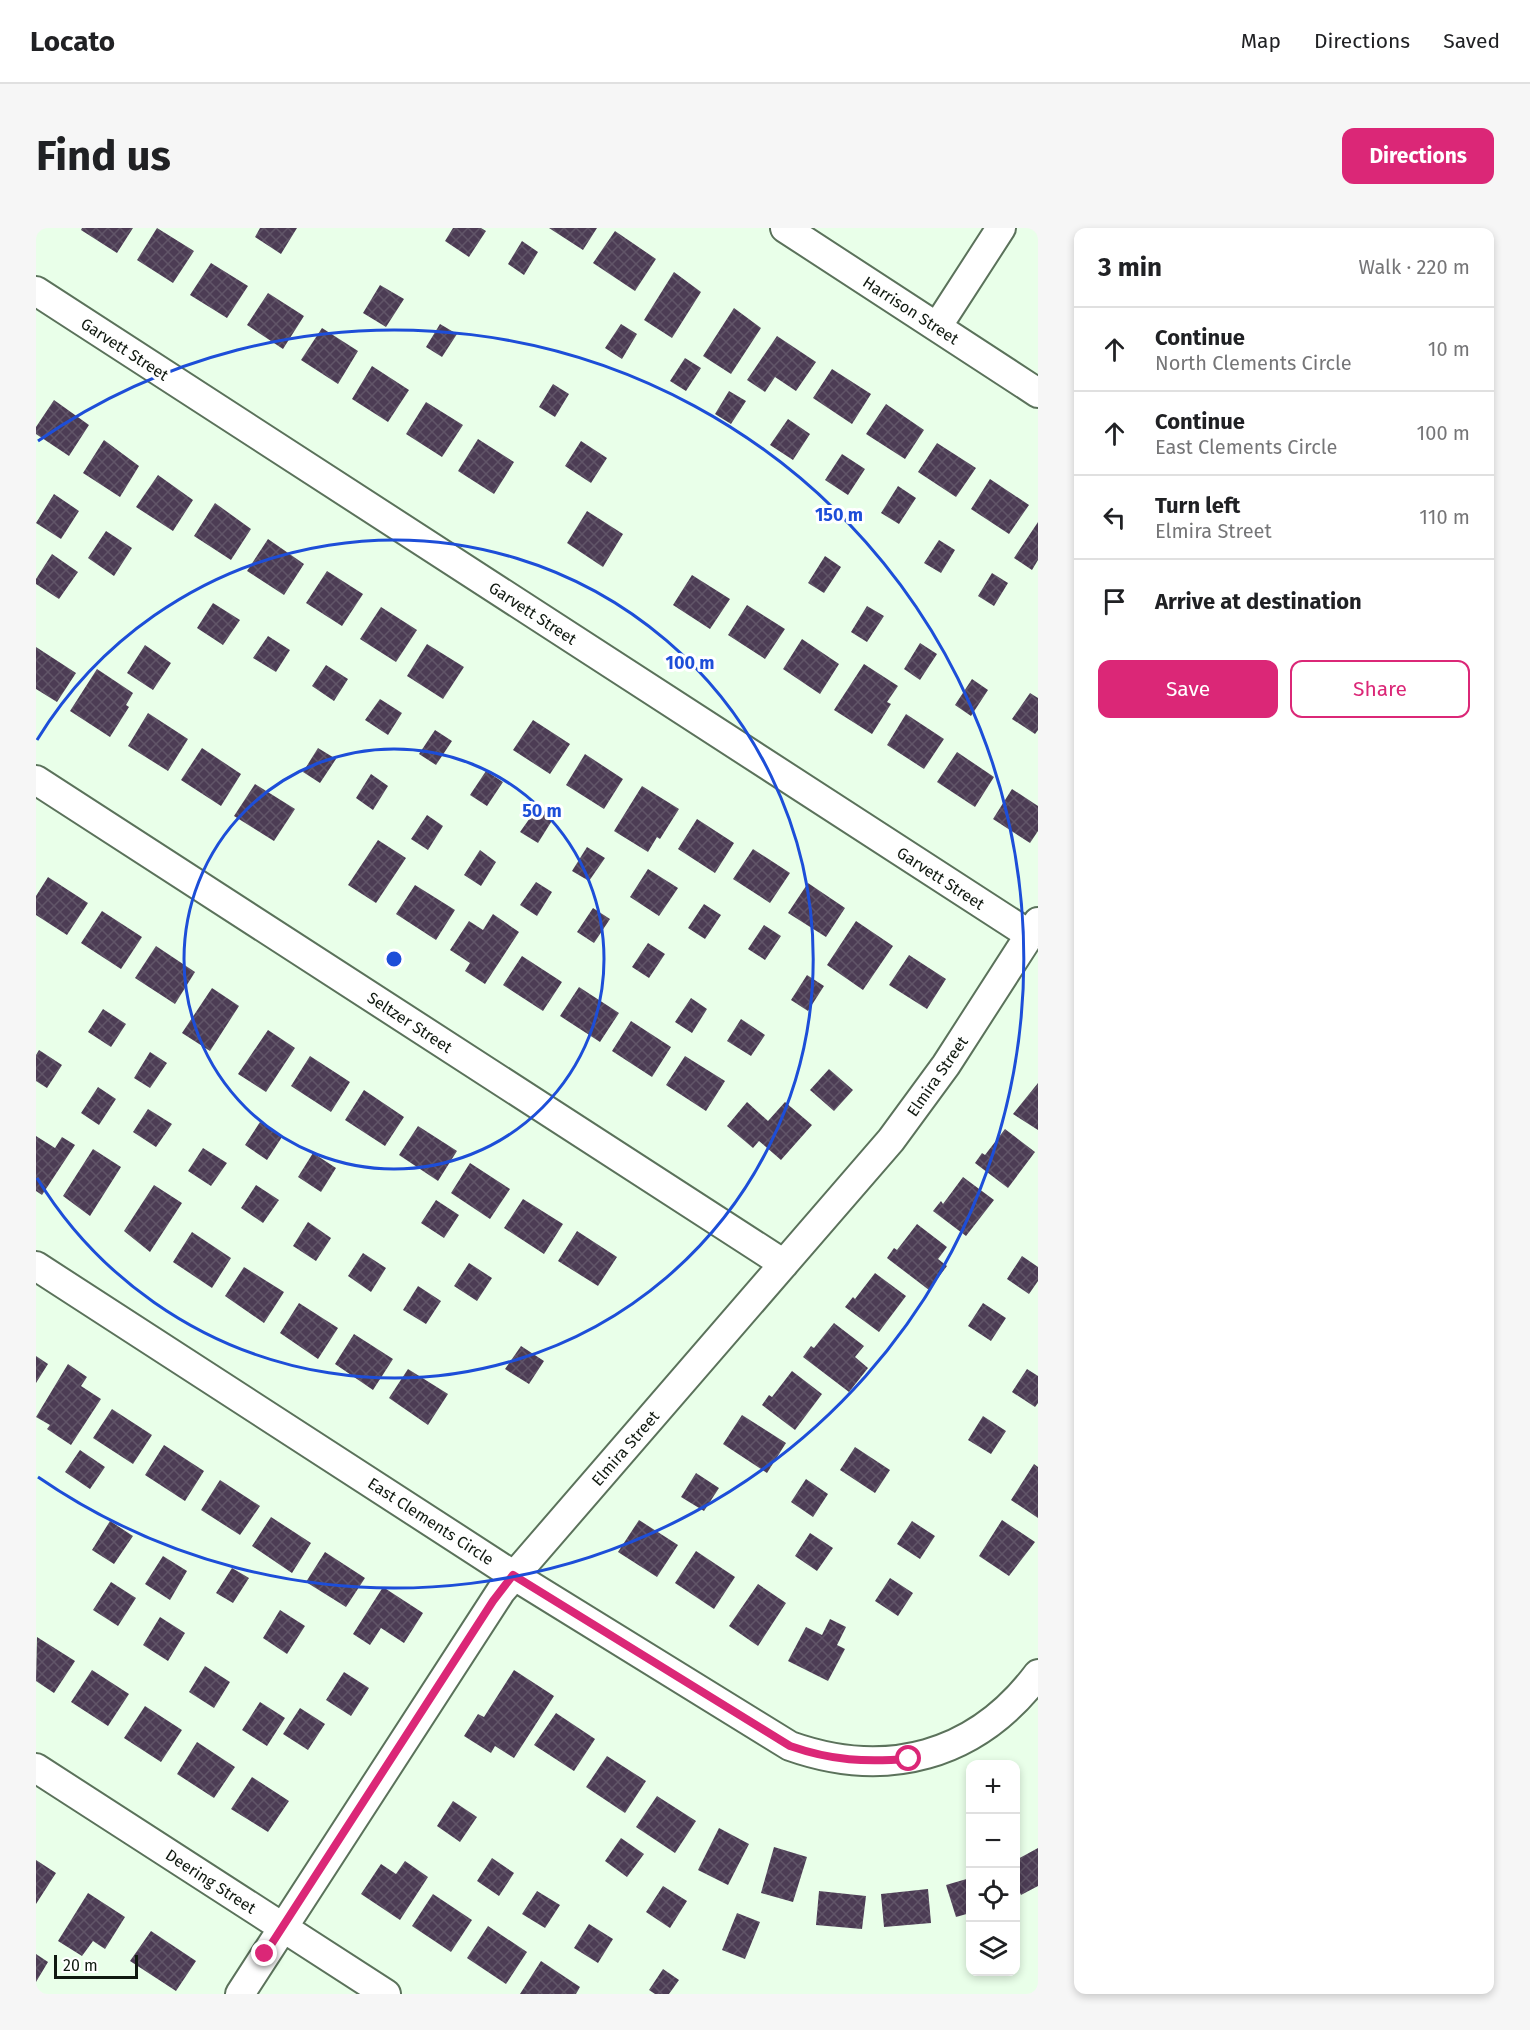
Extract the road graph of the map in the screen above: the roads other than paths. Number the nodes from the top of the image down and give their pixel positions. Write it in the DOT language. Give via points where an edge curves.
graph roads {
  1 [pos="785,228"];
  2 [pos="1001,228"];
  3 [pos="36,291"];
  4 [pos="936,327"];
  5 [pos="1038,393"];
  6 [pos="36,780"];
  7 [pos="1034,929"];
  8 [pos="784,1264"];
  9 [pos="36,1266"];
  10 [pos="513,1575"];
  11 [pos="1038,1674"];
  12 [pos="36,1768"];
  13 [pos="282,1928"];
  14 [pos="240,1994"];
  15 [pos="386,1994"];
  1 -- 4 [label="street, Harrison Street"];
  2 -- 4 [label="street"];
  3 -- 7 [label="street, Garvett Street"];
  4 -- 5 [label="street, Harrison Street"];
  6 -- 8 [label="street, Seltzer Street"];
  7 -- 8 [label="street, Elmira Street" via="920,1103"];
  8 -- 10 [label="street, Elmira Street"];
  9 -- 10 [label="street, East Clements Circle"];
  10 -- 11 [label="street, East Clements Circle" via="767,1734 815,1754 872,1762 909,1759 950,1746 973,1735 1020,1698"];
  10 -- 13 [label="street, Elmira Street"];
  12 -- 13 [label="street, Deering Street"];
  13 -- 14 [label="street, Elmira Street"];
  13 -- 15 [label="street, Deering Street"];
}
